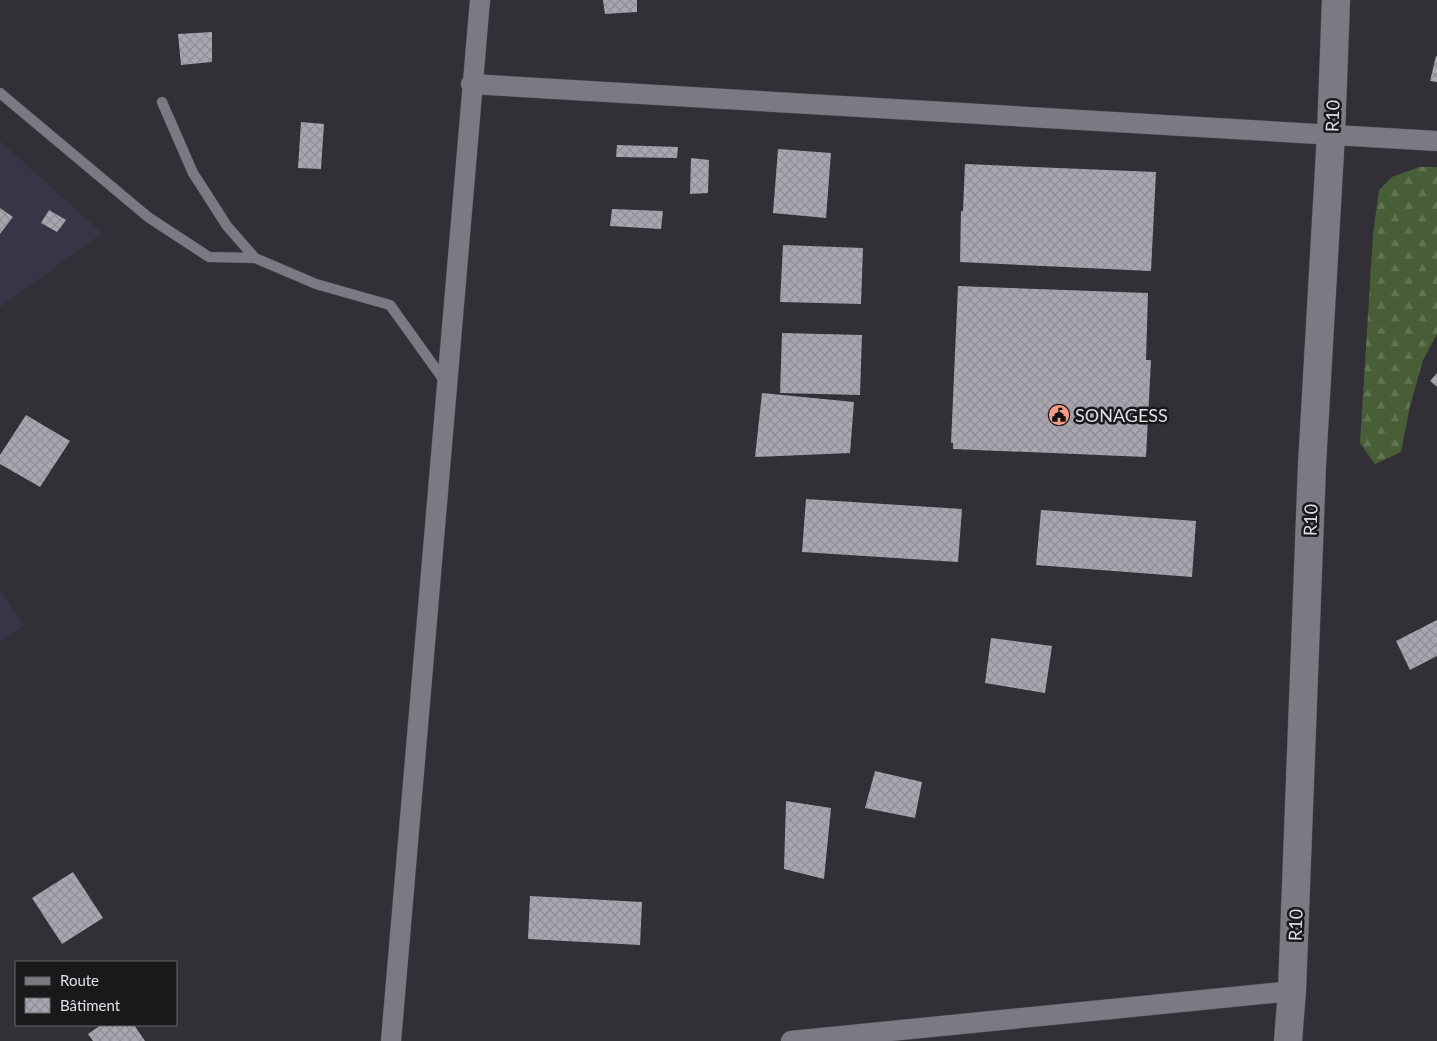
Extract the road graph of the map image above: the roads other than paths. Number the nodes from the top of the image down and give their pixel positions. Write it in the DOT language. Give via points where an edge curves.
graph roads {
  1 [pos="480,0"];
  2 [pos="1336,0"];
  3 [pos="471,84"];
  4 [pos="0,93"];
  5 [pos="162,102"];
  6 [pos="1331,134"];
  7 [pos="1437,141"];
  8 [pos="255,258"];
  9 [pos="446,384"];
  10 [pos="1292,991"];
  11 [pos="391,1041"];
  12 [pos="791,1041"];
  13 [pos="1288,1041"];
  1 -- 3 [label="street"];
  2 -- 6 [label="main road, R10"];
  3 -- 6 [label="street"];
  3 -- 9 [label="street"];
  4 -- 8 [label="lane" via="148,217 201,252 209,257"];
  5 -- 8 [label="lane" via="193,173 227,226"];
  6 -- 7 [label="street"];
  6 -- 10 [label="main road, R10" via="1312,465"];
  8 -- 9 [label="lane" via="316,284 390,305"];
  9 -- 11 [label="street"];
  10 -- 12 [label="street"];
  10 -- 13 [label="main road, R10"];
}
